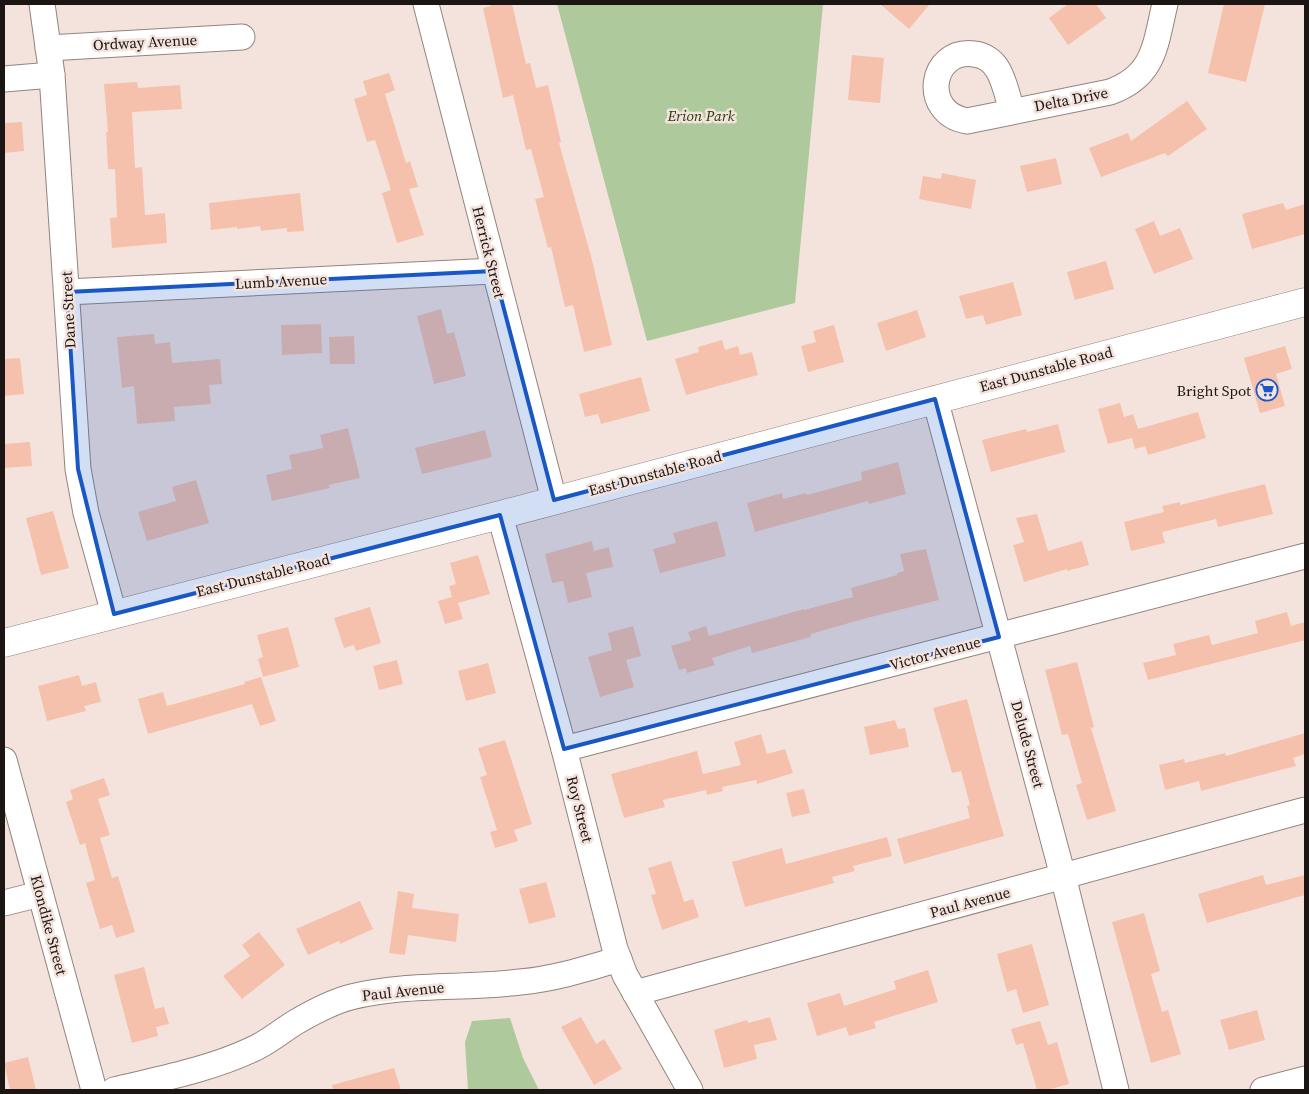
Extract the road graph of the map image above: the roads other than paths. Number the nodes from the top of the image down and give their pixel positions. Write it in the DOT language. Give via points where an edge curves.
graph roads {
  1 [pos="42,4"];
  2 [pos="426,4"];
  3 [pos="1165,4"];
  4 [pos="242,37"];
  5 [pos="48,48"];
  6 [pos="52,75"];
  7 [pos="4,79"];
  8 [pos="1012,111"];
  9 [pos="494,271"];
  10 [pos="67,292"];
  11 [pos="1305,302"];
  12 [pos="934,399"];
  13 [pos="554,500"];
  14 [pos="500,515"];
  15 [pos="1305,556"];
  16 [pos="114,614"];
  17 [pos="999,637"];
  18 [pos="4,643"];
  19 [pos="564,749"];
  20 [pos="4,760"];
  21 [pos="1305,810"];
  22 [pos="1063,876"];
  23 [pos="40,894"];
  24 [pos="4,903"];
  25 [pos="619,960"];
  26 [pos="635,992"];
  27 [pos="1305,1079"];
  28 [pos="94,1090"];
  29 [pos="114,1090"];
  30 [pos="690,1090"];
  31 [pos="1116,1090"];
  32 [pos="1263,1090"];
  1 -- 5 [label="street, Dane Street"];
  2 -- 9 [label="street, Herrick Street"];
  3 -- 8 [label="street, Delta Drive" via="1154,48 1139,76 1110,92"];
  4 -- 5 [label="street, Ordway Avenue"];
  5 -- 6 [label="street, Dane Street"];
  6 -- 7 [label="street"];
  6 -- 10 [label="street, Dane Street"];
  9 -- 10 [label="street, Lumb Avenue"];
  9 -- 13 [label="street, Herrick Street"];
  10 -- 16 [label="street, Dane Street" via="78,469 86,512"];
  11 -- 12 [label="street, East Dunstable Road"];
  12 -- 13 [label="street, East Dunstable Road"];
  12 -- 17 [label="street, Delude Street"];
  13 -- 14 [label="street, East Dunstable Road"];
  14 -- 16 [label="street, East Dunstable Road"];
  14 -- 19 [label="street, Roy Street"];
  15 -- 17 [label="street, Victor Avenue"];
  16 -- 18 [label="street, East Dunstable Road"];
  17 -- 19 [label="street, Victor Avenue"];
  17 -- 22 [label="street, Delude Street"];
  19 -- 25 [label="street, Roy Street"];
  20 -- 23 [label="street, Klondike Street"];
  21 -- 22 [label="street, Paul Avenue"];
  22 -- 26 [label="street, Paul Avenue"];
  22 -- 31 [label="street, Delude Street"];
  23 -- 24 [label="street"];
  23 -- 28 [label="street, Klondike Street"];
  25 -- 26 [label="street, Roy Street"];
  25 -- 29 [label="street, Paul Avenue" via="557,977 519,982 374,991 321,1008 252,1050"];
  26 -- 30 [label="street, Roy Street"];
  27 -- 32 [label="street"];
}
